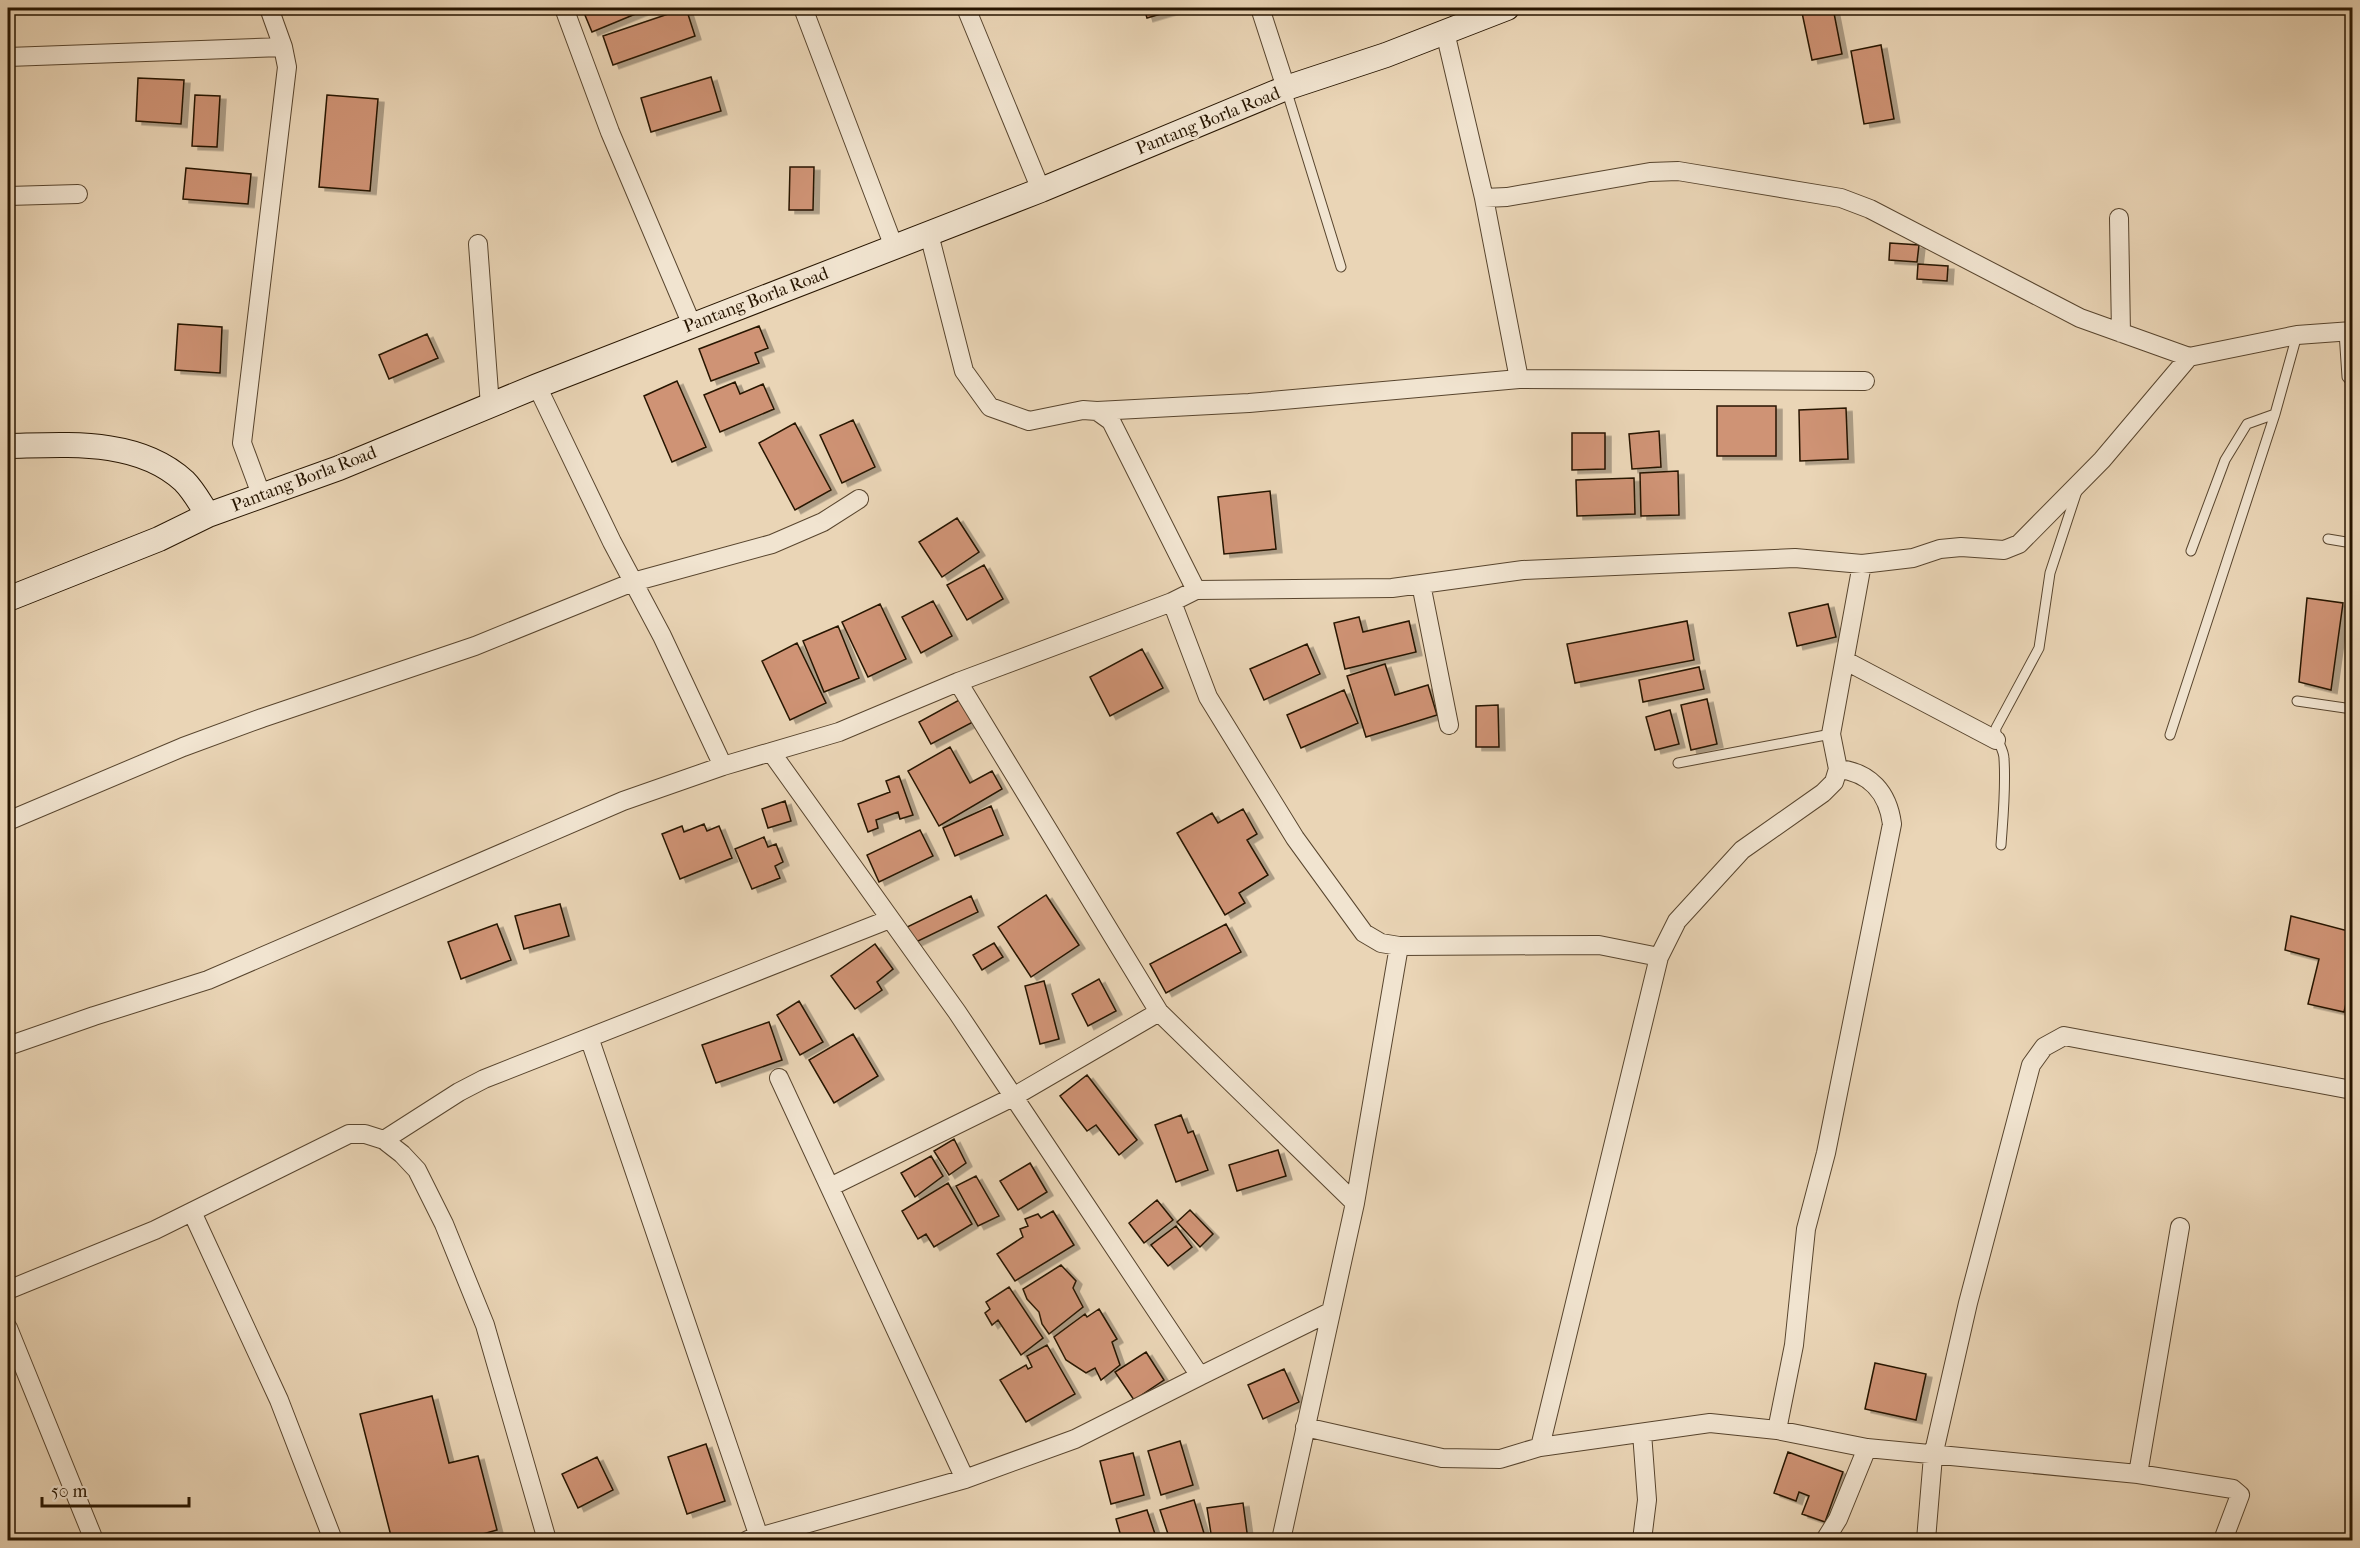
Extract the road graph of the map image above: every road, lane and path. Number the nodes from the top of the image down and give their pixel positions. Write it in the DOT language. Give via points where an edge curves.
graph roads {
  1 [pos="269,8"];
  2 [pos="564,8"];
  3 [pos="803,8"];
  4 [pos="966,8"];
  5 [pos="1260,8"];
  6 [pos="1501,9"];
  7 [pos="1445,32"];
  8 [pos="284,47"];
  9 [pos="8,57"];
  10 [pos="1286,88"];
  11 [pos="1041,190"];
  12 [pos="78,194"];
  13 [pos="8,196"];
  14 [pos="1484,198"];
  15 [pos="2119,218"];
  16 [pos="929,234"];
  17 [pos="478,244"];
  18 [pos="894,247"];
  19 [pos="1341,267"];
  20 [pos="692,325"];
  21 [pos="2348,331"];
  22 [pos="2121,333"];
  23 [pos="2297,335"];
  24 [pos="2189,357"];
  25 [pos="1519,379"];
  26 [pos="1864,381"];
  27 [pos="2352,383"];
  28 [pos="537,386"];
  29 [pos="490,406"];
  30 [pos="1097,411"];
  31 [pos="2274,414"];
  32 [pos="8,446"];
  33 [pos="2079,483"];
  34 [pos="262,497"];
  35 [pos="860,499"];
  36 [pos="208,515"];
  37 [pos="2328,539"];
  38 [pos="2352,543"];
  39 [pos="2191,551"];
  40 [pos="1862,564"];
  41 [pos="633,582"];
  42 [pos="1421,584"];
  43 [pos="1197,590"];
  44 [pos="8,599"];
  45 [pos="1172,602"];
  46 [pos="1845,661"];
  47 [pos="958,682"];
  48 [pos="2297,701"];
  49 [pos="2352,709"];
  50 [pos="1449,725"];
  51 [pos="1831,734"];
  52 [pos="2170,735"];
  53 [pos="1996,740"];
  54 [pos="771,752"];
  55 [pos="1678,763"];
  56 [pos="723,766"];
  57 [pos="1838,769"];
  58 [pos="8,821"];
  59 [pos="2001,845"];
  60 [pos="890,919"];
  61 [pos="1399,946"];
  62 [pos="1659,957"];
  63 [pos="1159,1012"];
  64 [pos="590,1040"];
  65 [pos="8,1046"];
  66 [pos="779,1078"];
  67 [pos="2352,1090"];
  68 [pos="1013,1097"];
  69 [pos="384,1140"];
  70 [pos="830,1187"];
  71 [pos="1355,1203"];
  72 [pos="192,1212"];
  73 [pos="2180,1227"];
  74 [pos="8,1290"];
  75 [pos="1330,1312"];
  76 [pos="8,1328"];
  77 [pos="1200,1376"];
  78 [pos="1305,1427"];
  79 [pos="1777,1430"];
  80 [pos="1642,1433"];
  81 [pos="1539,1447"];
  82 [pos="1867,1448"];
  83 [pos="1933,1456"];
  84 [pos="2138,1474"];
  85 [pos="965,1479"];
  86 [pos="754,1539"];
  87 [pos="94,1540"];
  88 [pos="333,1540"];
  89 [pos="548,1540"];
  90 [pos="1281,1540"];
  91 [pos="1642,1540"];
  92 [pos="1825,1540"];
  93 [pos="1926,1540"];
  94 [pos="2223,1540"];
  1 -- 8 [label="street"];
  2 -- 20 [label="street" via="610,132"];
  3 -- 18 [label="street"];
  4 -- 11 [label="street"];
  5 -- 10 [label="street"];
  6 -- 7 [label="street, Pantang Borla Road"];
  7 -- 10 [label="street, Pantang Borla Road"];
  7 -- 14 [label="street"];
  8 -- 9 [label="street"];
  8 -- 34 [label="street" via="287,68 242,443"];
  10 -- 11 [label="street, Pantang Borla Road"];
  10 -- 19 [label="lane"];
  11 -- 16 [label="street, Pantang Borla Road"];
  12 -- 13 [label="street"];
  14 -- 22 [label="street" via="1678,171 1841,198 1870,209 2080,318"];
  14 -- 25 [label="street"];
  15 -- 22 [label="street"];
  16 -- 18 [label="street, Pantang Borla Road"];
  16 -- 30 [label="street" via="964,372 990,407 1029,422 1083,410"];
  17 -- 29 [label="street"];
  18 -- 20 [label="street, Pantang Borla Road"];
  20 -- 28 [label="street, Pantang Borla Road"];
  21 -- 23 [label="street"];
  21 -- 27 [label="lane" via="2347,377"];
  22 -- 24 [label="street"];
  23 -- 24 [label="street"];
  23 -- 31 [label="lane"];
  24 -- 33 [label="street"];
  25 -- 26 [label="street"];
  25 -- 30 [label="street" via="1249,403"];
  28 -- 29 [label="street, Pantang Borla Road"];
  28 -- 41 [label="street"];
  29 -- 34 [label="street, Pantang Borla Road"];
  30 -- 43 [label="street" via="1111,421"];
  31 -- 39 [label="lane" via="2247,424 2225,460"];
  31 -- 52 [label="lane"];
  32 -- 36 [label="street" via="117,449 141,456 183,481"];
  33 -- 40 [label="street" via="2019,544 2004,550 1960,547"];
  33 -- 53 [label="lane" via="2050,573 2039,648 1996,728"];
  34 -- 36 [label="street, Pantang Borla Road"];
  35 -- 41 [label="street" via="823,522 772,544"];
  36 -- 44 [label="street, Pantang Borla Road" via="159,539"];
  37 -- 38 [label="lane"];
  40 -- 42 [label="street" via="1795,558 1523,570"];
  40 -- 46 [label="street"];
  41 -- 56 [label="street"];
  41 -- 58 [label="street" via="475,646 195,743"];
  42 -- 43 [label="street" via="1392,588"];
  42 -- 50 [label="street"];
  43 -- 45 [label="street"];
  45 -- 47 [label="street"];
  45 -- 61 [label="street" via="1208,697 1295,838 1364,933 1381,943"];
  46 -- 51 [label="street"];
  46 -- 53 [label="street"];
  47 -- 54 [label="street" via="840,732"];
  47 -- 63 [label="street"];
  48 -- 49 [label="lane"];
  51 -- 55 [label="lane"];
  51 -- 57 [label="street"];
  53 -- 59 [label="lane" via="2004,750 2006,777"];
  54 -- 56 [label="street"];
  54 -- 60 [label="street"];
  56 -- 65 [label="street" via="583,818 208,980"];
  57 -- 62 [label="street" via="1834,782 1823,793 1742,850 1677,921"];
  57 -- 79 [label="street" via="1867,776 1885,798 1892,824 1826,1153 1806,1229 1794,1345"];
  60 -- 64 [label="street"];
  60 -- 68 [label="street"];
  61 -- 62 [label="street" via="1599,945"];
  61 -- 71 [label="street"];
  62 -- 81 [label="street"];
  63 -- 68 [label="street"];
  63 -- 71 [label="street"];
  64 -- 69 [label="street" via="473,1084"];
  64 -- 86 [label="street"];
  66 -- 70 [label="street"];
  67 -- 83 [label="street" via="2064,1036 2044,1047 2031,1065 1968,1303"];
  68 -- 70 [label="street"];
  68 -- 77 [label="street"];
  69 -- 72 [label="street" via="350,1134"];
  69 -- 89 [label="street" via="417,1170 465,1275 485,1325"];
  70 -- 85 [label="street"];
  71 -- 75 [label="street"];
  72 -- 74 [label="street"];
  72 -- 88 [label="street" via="279,1400"];
  73 -- 84 [label="street"];
  75 -- 77 [label="street"];
  75 -- 78 [label="street"];
  76 -- 87 [label="street"];
  77 -- 85 [label="street" via="1075,1439"];
  78 -- 81 [label="street" via="1442,1458 1500,1459"];
  78 -- 90 [label="street"];
  79 -- 80 [label="street" via="1710,1423"];
  79 -- 82 [label="street"];
  80 -- 81 [label="street"];
  80 -- 91 [label="street" via="1647,1500"];
  82 -- 83 [label="street"];
  82 -- 92 [label="street" via="1838,1519"];
  83 -- 84 [label="street"];
  83 -- 93 [label="street"];
  84 -- 94 [label="street" via="2233,1489 2240,1495"];
  85 -- 86 [label="street"];
}
